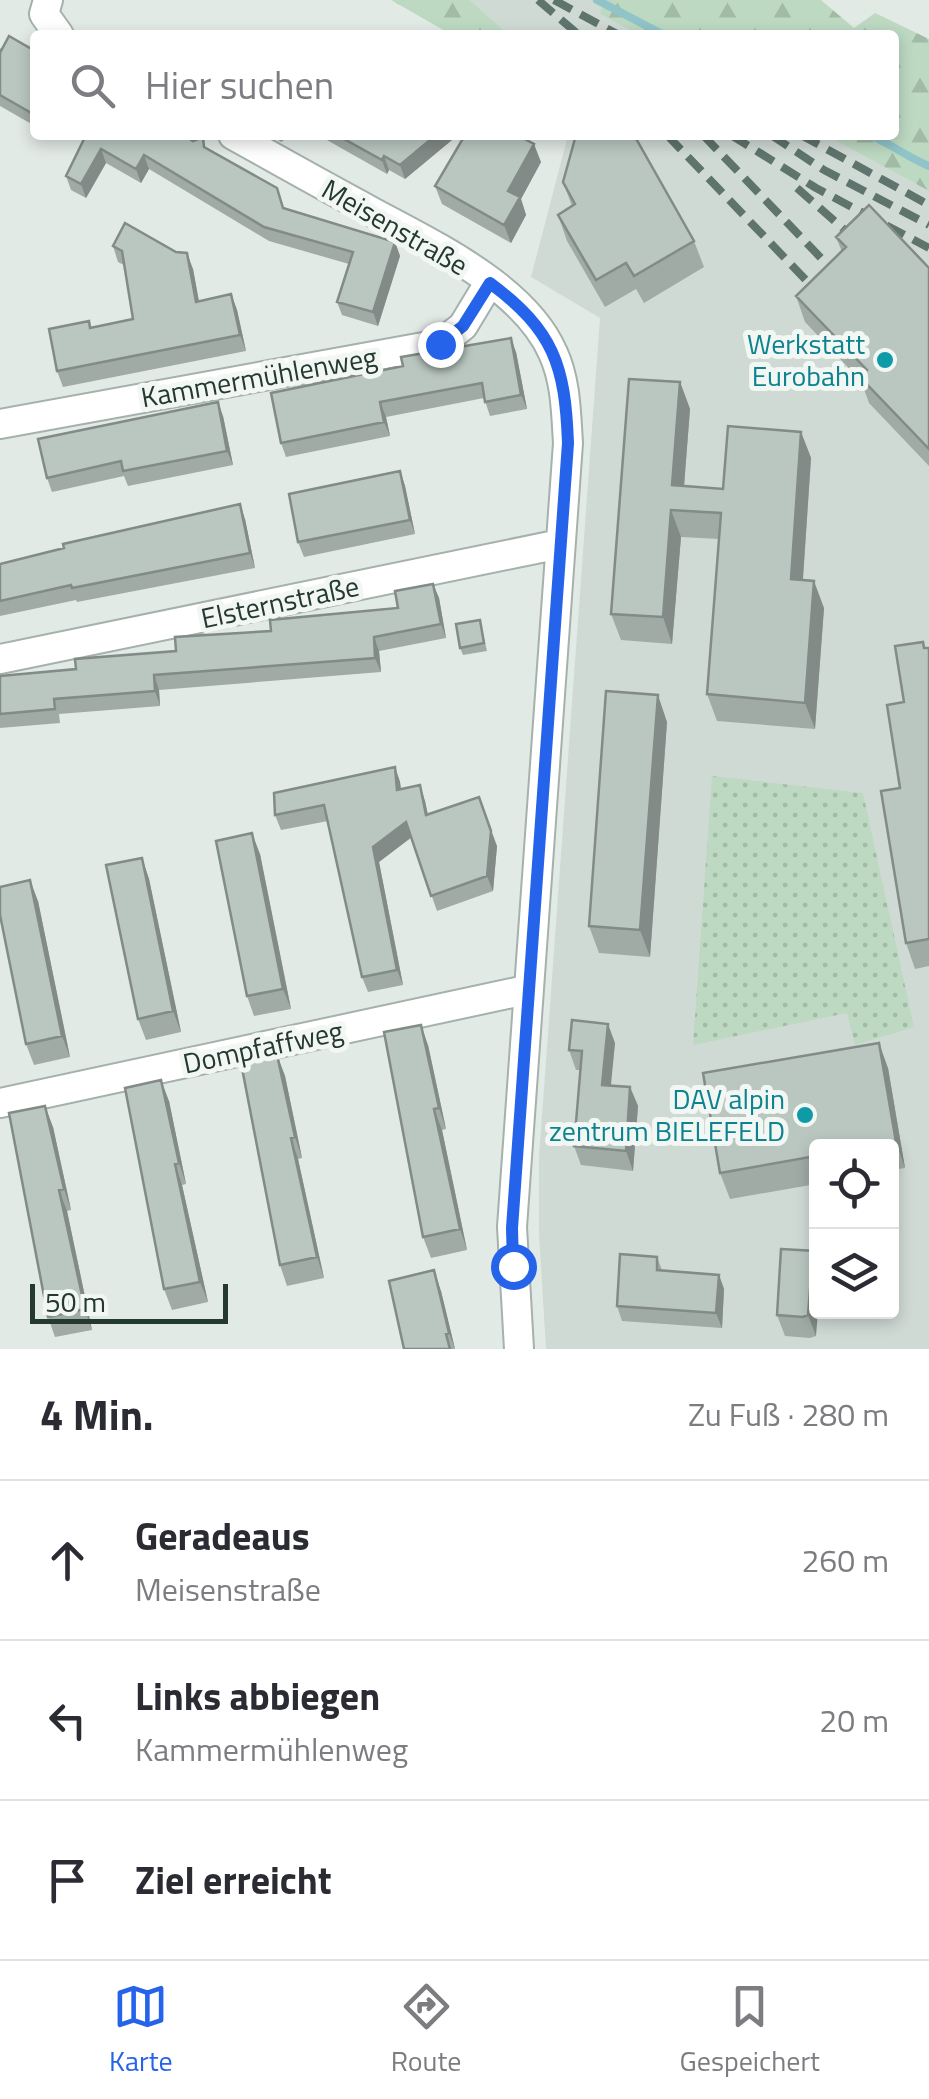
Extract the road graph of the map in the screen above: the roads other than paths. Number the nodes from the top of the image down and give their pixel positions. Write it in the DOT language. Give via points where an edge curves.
graph roads {
  1 [pos="241,140"];
  2 [pos="490,283"];
  3 [pos="0,424"];
  4 [pos="560,544"];
  5 [pos="0,659"];
  6 [pos="526,990"];
  7 [pos="0,1103"];
  8 [pos="519,1349"];
  1 -- 2 [label="street, Meisenstraße"];
  2 -- 3 [label="street, Kammermühlenweg" via="463,326 440,344"];
  2 -- 4 [label="street, Meisenstraße" via="542,334 566,396"];
  4 -- 5 [label="street, Elsternstraße"];
  4 -- 6 [label="street, Meisenstraße"];
  6 -- 7 [label="street, Dompfaffweg"];
  6 -- 8 [label="street, Meisenstraße" via="512,1228"];
}
